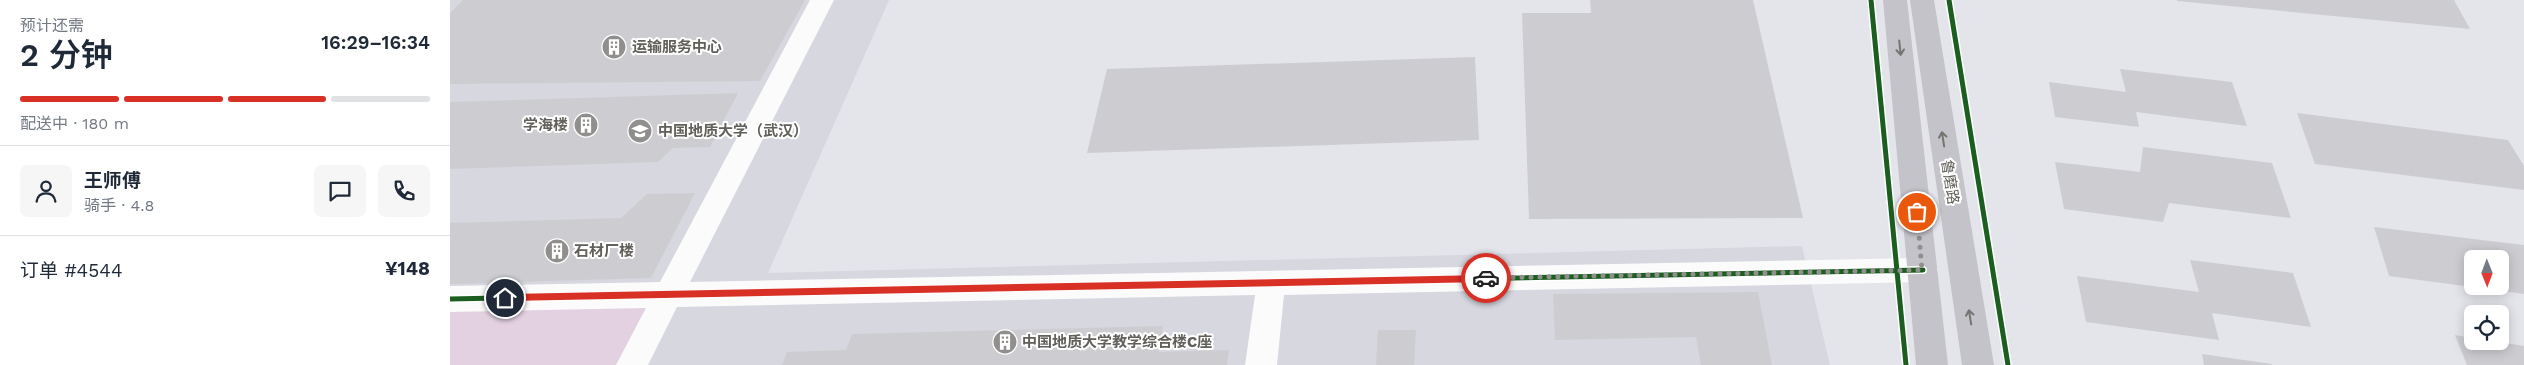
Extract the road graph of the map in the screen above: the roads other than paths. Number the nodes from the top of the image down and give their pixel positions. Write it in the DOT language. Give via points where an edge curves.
graph roads {
  1 [pos="822,0"];
  2 [pos="1895,0"];
  3 [pos="1922,0"];
  4 [pos="1922,270"];
  5 [pos="1271,282"];
  6 [pos="670,294"];
  7 [pos="450,298"];
  8 [pos="632,365"];
  9 [pos="1261,365"];
  10 [pos="1932,365"];
  11 [pos="1978,365"];
  1 -- 6 [label="street"];
  2 -- 4 [label="main road, one-way"];
  11 -- 3 [label="main road, 鲁磨路, one-way"];
  4 -- 5 [label="street"];
  4 -- 10 [label="main road"];
  5 -- 6 [label="street"];
  5 -- 9 [label="street"];
  6 -- 7 [label="street"];
  6 -- 8 [label="street"];
}
